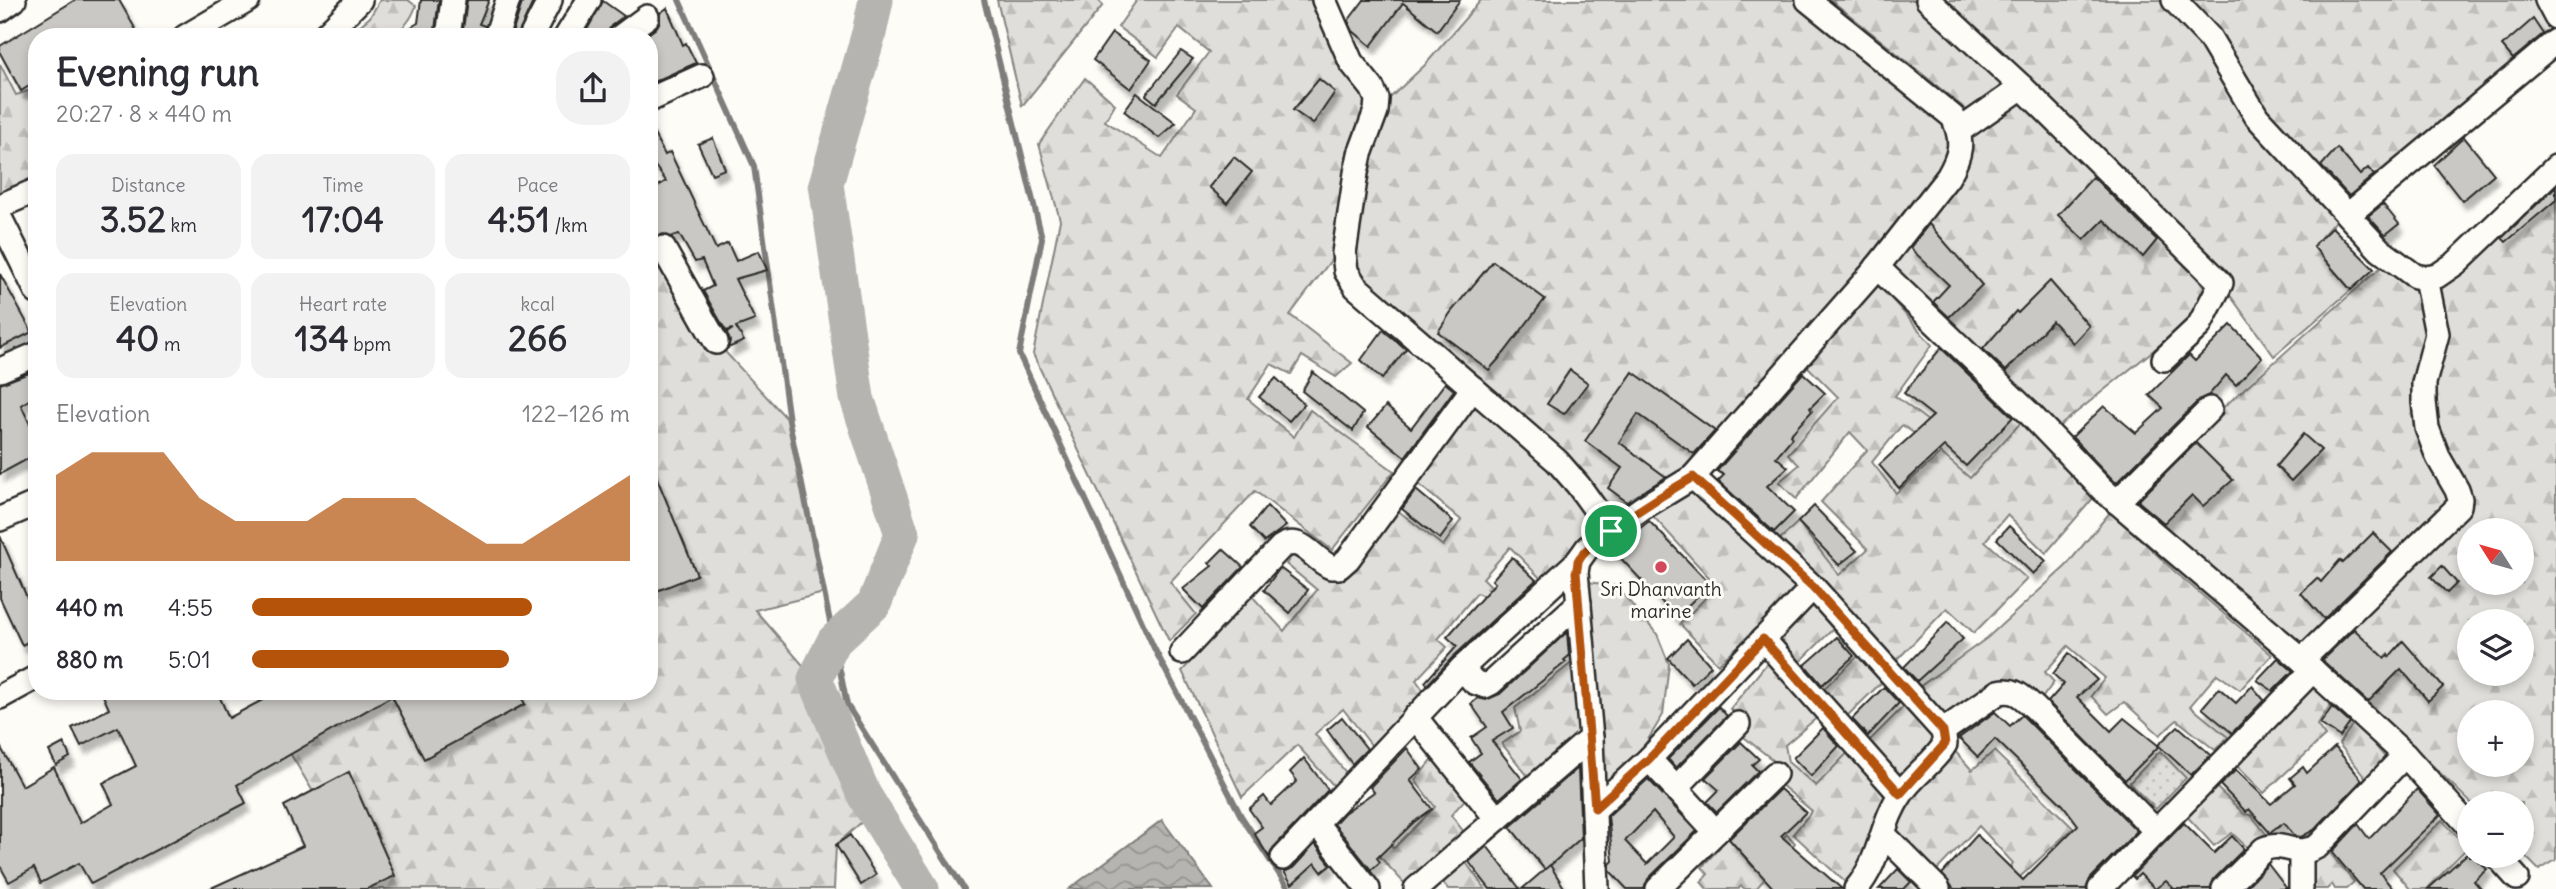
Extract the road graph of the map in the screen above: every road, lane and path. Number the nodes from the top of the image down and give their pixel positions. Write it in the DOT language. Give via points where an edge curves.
graph roads {
  1 [pos="14,0"];
  2 [pos="248,0"];
  3 [pos="360,0"];
  4 [pos="453,0"];
  5 [pos="508,0"];
  6 [pos="550,0"];
  7 [pos="589,0"];
  8 [pos="1324,0"];
  9 [pos="1808,0"];
  10 [pos="1928,0"];
  11 [pos="2174,0"];
  12 [pos="2547,0"];
  13 [pos="0,10"];
  14 [pos="647,17"];
  15 [pos="2556,17"];
  16 [pos="200,28"];
  17 [pos="333,28"];
  18 [pos="449,28"];
  19 [pos="499,28"];
  20 [pos="536,28"];
  21 [pos="572,28"];
  22 [pos="632,28"];
  23 [pos="2556,41"];
  24 [pos="702,76"];
  25 [pos="2022,87"];
  26 [pos="658,96"];
  27 [pos="1959,131"];
  28 [pos="2556,167"];
  29 [pos="28,194"];
  30 [pos="0,206"];
  31 [pos="2348,215"];
  32 [pos="0,218"];
  33 [pos="658,250"];
  34 [pos="1877,267"];
  35 [pos="28,274"];
  36 [pos="2426,278"];
  37 [pos="716,342"];
  38 [pos="28,358"];
  39 [pos="2164,359"];
  40 [pos="0,370"];
  41 [pos="1473,388"];
  42 [pos="2210,408"];
  43 [pos="1693,477"];
  44 [pos="2117,502"];
  45 [pos="28,507"];
  46 [pos="0,519"];
  47 [pos="1611,531"];
  48 [pos="1578,561"];
  49 [pos="1813,587"];
  50 [pos="1579,603"];
  51 [pos="1763,639"];
  52 [pos="1182,652"];
  53 [pos="2307,665"];
  54 [pos="1462,668"];
  55 [pos="28,682"];
  56 [pos="0,697"];
  57 [pos="1415,717"];
  58 [pos="1738,724"];
  59 [pos="1943,731"];
  60 [pos="1591,738"];
  61 [pos="2405,755"];
  62 [pos="1649,759"];
  63 [pos="1775,774"];
  64 [pos="1675,789"];
  65 [pos="1900,794"];
  66 [pos="1595,808"];
  67 [pos="2457,812"];
  68 [pos="1497,819"];
  69 [pos="1316,823"];
  70 [pos="2156,831"];
  71 [pos="1716,832"];
  72 [pos="1884,835"];
  73 [pos="2301,852"];
  74 [pos="1283,858"];
  75 [pos="2508,868"];
  76 [pos="2517,878"];
  77 [pos="1368,889"];
  78 [pos="1416,889"];
  79 [pos="1597,889"];
  80 [pos="1658,889"];
  81 [pos="1856,889"];
  82 [pos="1938,889"];
  83 [pos="2100,889"];
  84 [pos="2224,889"];
  85 [pos="2301,889"];
  1 -- 13 [label="street"];
  2 -- 16 [label="street"];
  3 -- 17 [label="street"];
  4 -- 18 [label="street"];
  5 -- 19 [label="street"];
  6 -- 20 [label="street"];
  7 -- 21 [label="street"];
  8 -- 41 [label="street" via="1351,62 1377,99 1356,173 1344,253 1346,271 1356,288"];
  9 -- 27 [label="street" via="1943,107"];
  10 -- 25 [label="street"];
  11 -- 31 [label="street" via="2214,44 2258,117"];
  12 -- 15 [label="street"];
  14 -- 22 [label="street"];
  23 -- 31 [label="street"];
  24 -- 26 [label="street"];
  25 -- 27 [label="street"];
  25 -- 39 [label="street" via="2221,283 2199,326"];
  27 -- 34 [label="street" via="1958,160 1948,177"];
  28 -- 36 [label="street" via="2456,263"];
  29 -- 30 [label="street"];
  31 -- 36 [label="street" via="2380,250 2415,276"];
  32 -- 35 [label="street"];
  33 -- 37 [label="street" via="663,248"];
  34 -- 43 [label="street"];
  34 -- 44 [label="street"];
  36 -- 53 [label="street" via="2437,334 2424,383 2425,415 2438,457 2457,490 2459,506"];
  38 -- 40 [label="street"];
  41 -- 47 [label="street" via="1558,461"];
  41 -- 52 [label="street" via="1348,559 1331,567 1290,541"];
  42 -- 44 [label="street"];
  43 -- 47 [label="street"];
  43 -- 49 [label="street"];
  44 -- 53 [label="street"];
  45 -- 46 [label="street"];
  47 -- 48 [label="street" via="1588,547"];
  48 -- 50 [label="street"];
  48 -- 54 [label="street"];
  49 -- 51 [label="street"];
  49 -- 59 [label="street"];
  50 -- 54 [label="street" via="1491,683 1479,685"];
  50 -- 60 [label="street"];
  51 -- 62 [label="street"];
  51 -- 65 [label="street"];
  53 -- 61 [label="street"];
  53 -- 70 [label="street"];
  54 -- 57 [label="street"];
  55 -- 56 [label="street"];
  57 -- 68 [label="street"];
  57 -- 69 [label="street"];
  58 -- 64 [label="street"];
  59 -- 65 [label="street" via="1945,744 1940,752"];
  59 -- 70 [label="street" via="1999,692 2016,692"];
  60 -- 66 [label="street"];
  60 -- 68 [label="street"];
  61 -- 67 [label="street"];
  61 -- 73 [label="street" via="2318,846"];
  62 -- 64 [label="street"];
  62 -- 66 [label="street"];
  63 -- 71 [label="street"];
  64 -- 71 [label="street"];
  65 -- 72 [label="street"];
  66 -- 79 [label="street"];
  68 -- 78 [label="street"];
  69 -- 74 [label="street"];
  69 -- 77 [label="street"];
  70 -- 83 [label="street"];
  71 -- 80 [label="street"];
  72 -- 81 [label="street"];
  72 -- 82 [label="street"];
  73 -- 84 [label="street" via="2279,846 2264,849"];
  73 -- 85 [label="street"];
  75 -- 76 [label="street"];
}
